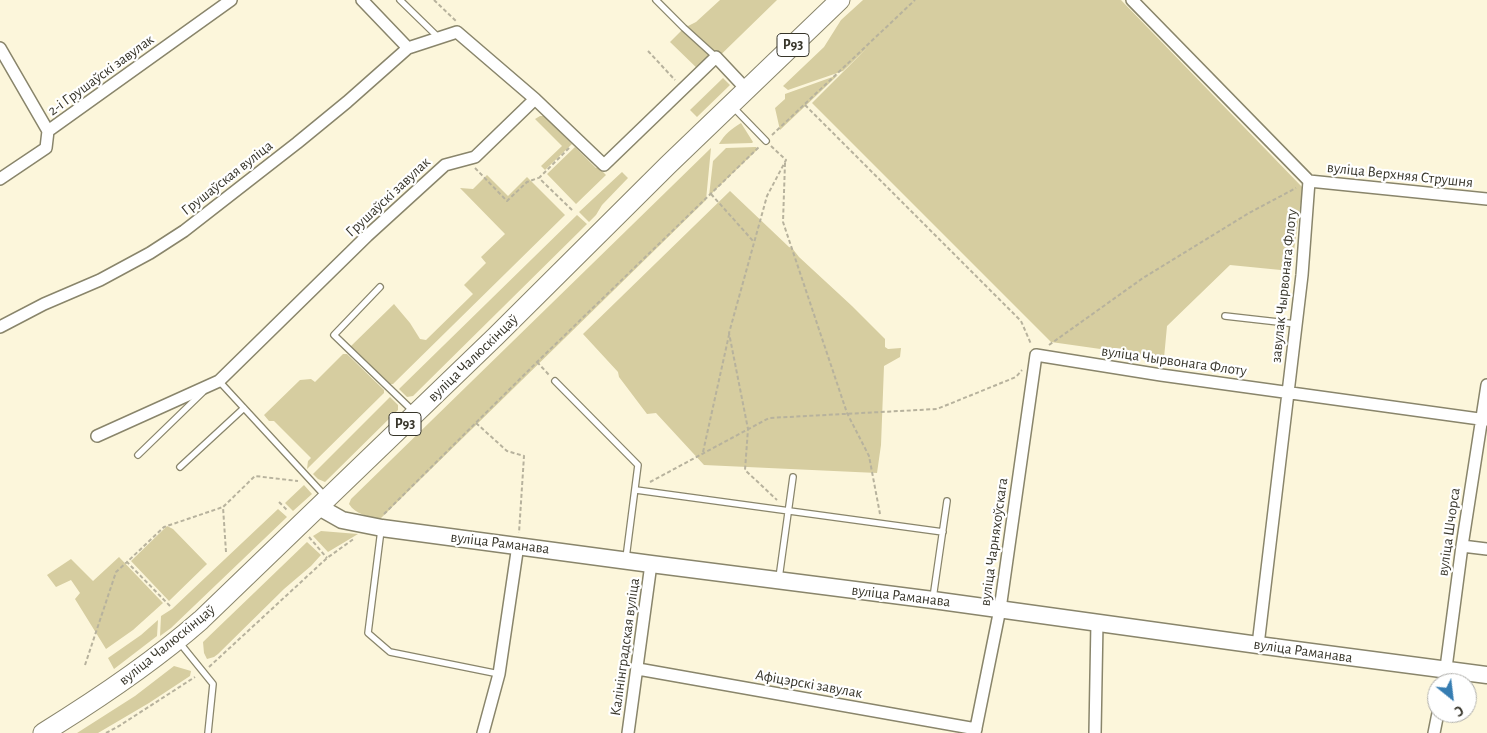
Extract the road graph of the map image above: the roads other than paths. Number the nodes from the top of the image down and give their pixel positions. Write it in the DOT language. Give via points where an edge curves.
graph roads {
  1 [pos="231,0"];
  2 [pos="362,0"];
  3 [pos="400,0"];
  4 [pos="656,0"];
  5 [pos="840,0"];
  6 [pos="1132,0"];
  7 [pos="439,38"];
  8 [pos="0,48"];
  9 [pos="408,48"];
  10 [pos="716,58"];
  11 [pos="747,90"];
  12 [pos="535,99"];
  13 [pos="730,105"];
  14 [pos="48,132"];
  15 [pos="766,141"];
  16 [pos="0,179"];
  17 [pos="1309,182"];
  18 [pos="1487,199"];
  19 [pos="380,287"];
  20 [pos="1225,316"];
  21 [pos="1296,324"];
  22 [pos="0,328"];
  23 [pos="1036,355"];
  24 [pos="555,381"];
  25 [pos="215,383"];
  26 [pos="1487,385"];
  27 [pos="1288,393"];
  28 [pos="244,408"];
  29 [pos="416,414"];
  30 [pos="1484,419"];
  31 [pos="97,436"];
  32 [pos="138,455"];
  33 [pos="180,467"];
  34 [pos="793,477"];
  35 [pos="636,490"];
  36 [pos="947,501"];
  37 [pos="324,503"];
  38 [pos="788,510"];
  39 [pos="377,527"];
  40 [pos="943,532"];
  41 [pos="518,545"];
  42 [pos="1462,546"];
  43 [pos="1487,549"];
  44 [pos="625,560"];
  45 [pos="651,564"];
  46 [pos="778,580"];
  47 [pos="933,600"];
  48 [pos="1000,609"];
  49 [pos="1097,622"];
  50 [pos="178,641"];
  51 [pos="1258,645"];
  52 [pos="638,669"];
  53 [pos="1427,673"];
  54 [pos="1445,673"];
  55 [pos="499,674"];
  56 [pos="976,731"];
  57 [pos="42,733"];
  58 [pos="208,733"];
  59 [pos="483,733"];
  60 [pos="628,733"];
  61 [pos="1095,733"];
  1 -- 14 [label="street, 2-і Грушаўскі завулак"];
  2 -- 9 [label="street"];
  3 -- 7 [label="lane"];
  4 -- 10 [label="lane"];
  5 -- 11 [label="main road, вуліца Чалюскінцаў / Р93"];
  6 -- 17 [label="street"];
  7 -- 9 [label="street, Грушаўская вуліца"];
  7 -- 12 [label="street, Грушаўская вуліца" via="457,32"];
  8 -- 14 [label="street"];
  9 -- 22 [label="street, Грушаўская вуліца" via="297,143 184,231 100,280 44,304"];
  10 -- 11 [label="street"];
  10 -- 12 [label="street" via="604,165"];
  11 -- 13 [label="main road, вуліца Чалюскінцаў / Р93"];
  12 -- 25 [label="street, Грушаўскі завулак" via="475,157 445,165 366,236"];
  13 -- 15 [label="lane"];
  13 -- 29 [label="main road, вуліца Чалюскінцаў / Р93"];
  14 -- 16 [label="street, 2-і Грушаўскі завулак" via="46,148"];
  17 -- 18 [label="street, вуліца Верхняя Струшня"];
  17 -- 21 [label="street, завулак Чырвонага Флоту"];
  19 -- 29 [label="lane" via="334,335"];
  20 -- 21 [label="lane"];
  21 -- 27 [label="street, завулак Чырвонага Флоту"];
  23 -- 27 [label="street, вуліца Чырвонага Флоту"];
  23 -- 48 [label="street, вуліца Чарняхоўскага"];
  24 -- 35 [label="lane" via="638,465"];
  25 -- 28 [label="lane"];
  25 -- 31 [label="street, Грушаўскі завулак"];
  25 -- 32 [label="lane"];
  26 -- 30 [label="street, вуліца Шчорса"];
  27 -- 30 [label="street, вуліца Чырвонага Флоту"];
  27 -- 51 [label="street, завулак Чырвонага Флоту"];
  28 -- 33 [label="lane"];
  28 -- 37 [label="lane"];
  29 -- 37 [label="main road, вуліца Чалюскінцаў / Р93"];
  30 -- 42 [label="street, вуліца Шчорса"];
  34 -- 38 [label="lane"];
  35 -- 38 [label="lane"];
  35 -- 44 [label="lane"];
  36 -- 40 [label="lane"];
  37 -- 39 [label="main road, вуліца Раманава" via="342,520"];
  37 -- 50 [label="main road, вуліца Чалюскінцаў / Р93"];
  38 -- 40 [label="lane"];
  38 -- 46 [label="lane"];
  39 -- 41 [label="main road, вуліца Раманава"];
  39 -- 55 [label="lane" via="368,632 390,652"];
  40 -- 47 [label="lane"];
  41 -- 44 [label="main road, вуліца Раманава"];
  41 -- 55 [label="street"];
  42 -- 43 [label="street"];
  42 -- 54 [label="street, вуліца Шчорса"];
  44 -- 45 [label="main road, вуліца Раманава"];
  45 -- 46 [label="main road, вуліца Раманава"];
  45 -- 52 [label="street, Калінінградская вуліца"];
  46 -- 47 [label="main road, вуліца Раманава"];
  47 -- 48 [label="main road, вуліца Раманава"];
  48 -- 49 [label="main road, вуліца Раманава"];
  48 -- 56 [label="street, вуліца Чарняхоўскага"];
  49 -- 51 [label="main road, вуліца Раманава"];
  49 -- 61 [label="street"];
  50 -- 57 [label="main road, вуліца Чалюскінцаў / Р93" via="114,688"];
  50 -- 58 [label="lane" via="213,684"];
  51 -- 53 [label="main road, вуліца Раманава"];
  52 -- 56 [label="street, Афіцэрскі завулак"];
  52 -- 60 [label="street, Калінінградская вуліца"];
  55 -- 59 [label="street"];
}
